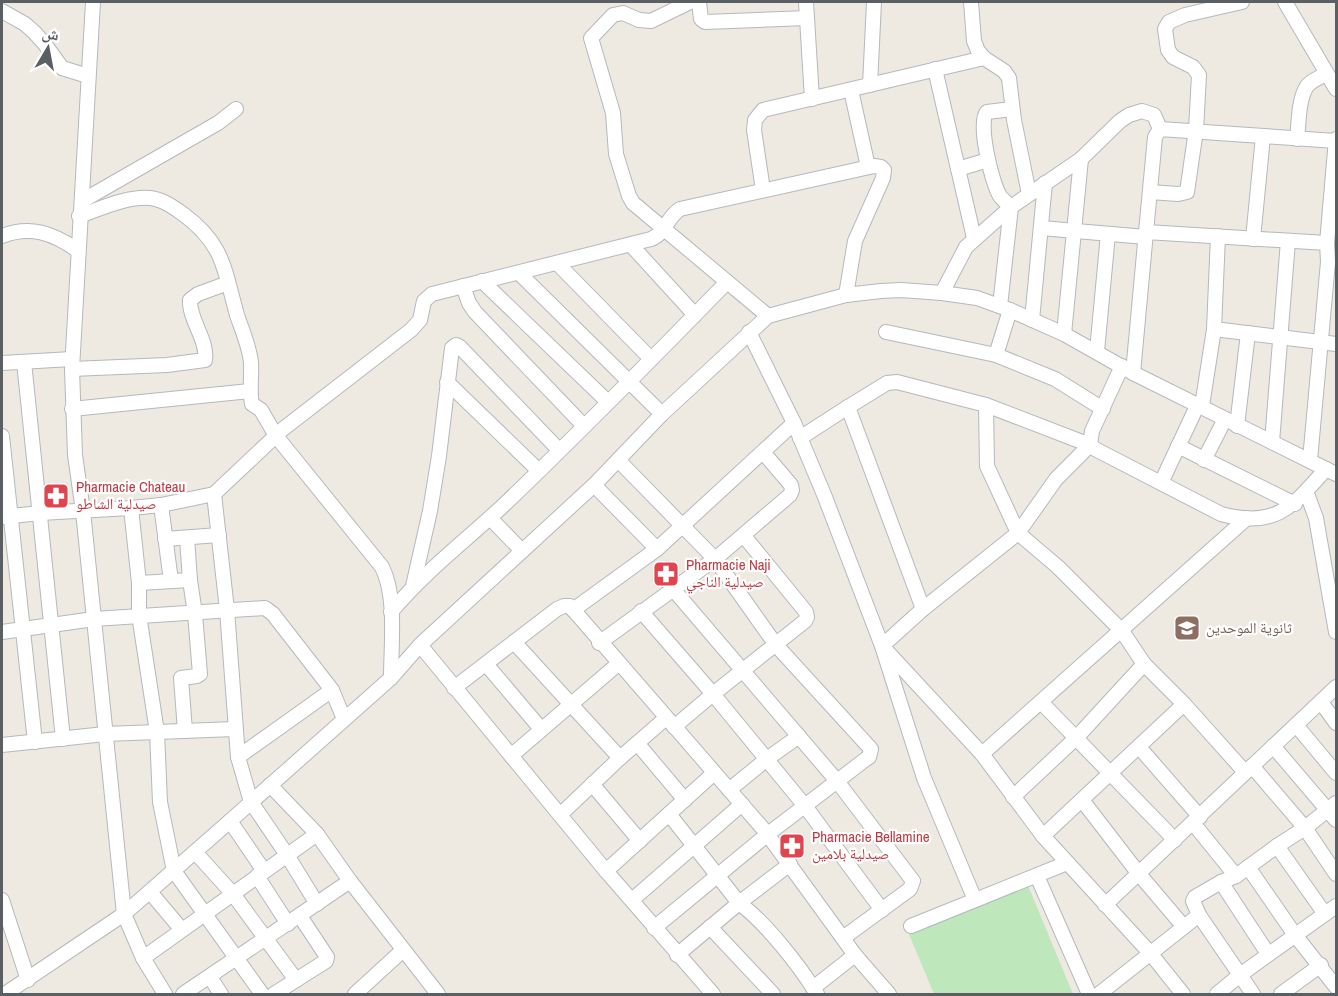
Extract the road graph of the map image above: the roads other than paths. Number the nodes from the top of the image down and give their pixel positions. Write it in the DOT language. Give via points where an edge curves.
graph roads {
  1 [pos="93,2"];
  2 [pos="690,2"];
  3 [pos="699,2"];
  4 [pos="806,2"];
  5 [pos="874,2"];
  6 [pos="971,2"];
  7 [pos="1242,2"];
  8 [pos="1285,2"];
  9 [pos="2,11"];
  10 [pos="807,18"];
  11 [pos="984,58"];
  12 [pos="935,69"];
  13 [pos="1327,74"];
  14 [pos="88,76"];
  15 [pos="870,85"];
  16 [pos="1336,88"];
  17 [pos="851,90"];
  18 [pos="812,99"];
  19 [pos="236,109"];
  20 [pos="1012,109"];
  21 [pos="1160,129"];
  22 [pos="1196,130"];
  23 [pos="1263,136"];
  24 [pos="1297,139"];
  25 [pos="1336,140"];
  26 [pos="1081,159"];
  27 [pos="988,160"];
  28 [pos="868,167"];
  29 [pos="958,169"];
  30 [pos="1045,183"];
  31 [pos="763,190"];
  32 [pos="1150,192"];
  33 [pos="1029,194"];
  34 [pos="82,201"];
  35 [pos="1011,207"];
  36 [pos="1333,208"];
  37 [pos="79,216"];
  38 [pos="1041,228"];
  39 [pos="665,229"];
  40 [pos="1073,230"];
  41 [pos="1108,234"];
  42 [pos="1146,234"];
  43 [pos="2,236"];
  44 [pos="1218,236"];
  45 [pos="974,238"];
  46 [pos="1253,238"];
  47 [pos="1288,241"];
  48 [pos="1327,243"];
  49 [pos="631,245"];
  50 [pos="77,250"];
  51 [pos="1332,262"];
  52 [pos="557,263"];
  53 [pos="519,273"];
  54 [pos="482,281"];
  55 [pos="727,282"];
  56 [pos="228,283"];
  57 [pos="463,286"];
  58 [pos="942,293"];
  59 [pos="846,295"];
  60 [pos="1005,308"];
  61 [pos="695,315"];
  62 [pos="768,316"];
  63 [pos="1032,320"];
  64 [pos="1214,329"];
  65 [pos="748,332"];
  66 [pos="886,332"];
  67 [pos="1248,333"];
  68 [pos="1064,334"];
  69 [pos="1281,337"];
  70 [pos="1320,342"];
  71 [pos="1336,344"];
  72 [pos="1097,351"];
  73 [pos="996,355"];
  74 [pos="651,359"];
  75 [pos="24,362"];
  76 [pos="2,363"];
  77 [pos="72,364"];
  78 [pos="1127,369"];
  79 [pos="447,382"];
  80 [pos="628,382"];
  81 [pos="249,391"];
  82 [pos="608,402"];
  83 [pos="986,405"];
  84 [pos="1200,405"];
  85 [pos="848,407"];
  86 [pos="1103,409"];
  87 [pos="72,410"];
  88 [pos="662,414"];
  89 [pos="1231,422"];
  90 [pos="794,423"];
  91 [pos="584,426"];
  92 [pos="2,436"];
  93 [pos="276,436"];
  94 [pos="800,438"];
  95 [pos="1272,442"];
  96 [pos="1090,445"];
  97 [pos="1178,446"];
  98 [pos="560,450"];
  99 [pos="763,452"];
  100 [pos="618,460"];
  101 [pos="1204,460"];
  102 [pos="1310,460"];
  103 [pos="539,471"];
  104 [pos="1331,471"];
  105 [pos="1161,483"];
  106 [pos="594,484"];
  107 [pos="1306,491"];
  108 [pos="214,494"];
  109 [pos="1295,504"];
  110 [pos="161,505"];
  111 [pos="131,508"];
  112 [pos="83,511"];
  113 [pos="40,513"];
  114 [pos="6,517"];
  115 [pos="490,518"];
  116 [pos="1247,518"];
  117 [pos="682,526"];
  118 [pos="1018,533"];
  119 [pos="219,535"];
  120 [pos="744,536"];
  121 [pos="187,538"];
  122 [pos="165,539"];
  123 [pos="657,549"];
  124 [pos="522,551"];
  125 [pos="715,559"];
  126 [pos="190,580"];
  127 [pos="171,581"];
  128 [pos="139,583"];
  129 [pos="413,586"];
  130 [pos="673,589"];
  131 [pos="923,609"];
  132 [pos="227,610"];
  133 [pos="573,610"];
  134 [pos="641,611"];
  135 [pos="391,612"];
  136 [pos="195,614"];
  137 [pos="139,615"];
  138 [pos="94,619"];
  139 [pos="51,624"];
  140 [pos="22,629"];
  141 [pos="1122,631"];
  142 [pos="2,632"];
  143 [pos="1336,632"];
  144 [pos="514,642"];
  145 [pos="599,643"];
  146 [pos="420,645"];
  147 [pos="776,645"];
  148 [pos="882,646"];
  149 [pos="486,664"];
  150 [pos="618,664"];
  151 [pos="1144,664"];
  152 [pos="743,670"];
  153 [pos="391,678"];
  154 [pos="1336,687"];
  155 [pos="454,688"];
  156 [pos="332,690"];
  157 [pos="713,694"];
  158 [pos="1041,702"];
  159 [pos="1320,702"];
  160 [pos="571,704"];
  161 [pos="1184,705"];
  162 [pos="344,719"];
  163 [pos="670,723"];
  164 [pos="1336,723"];
  165 [pos="1296,725"];
  166 [pos="235,729"];
  167 [pos="541,729"];
  168 [pos="185,731"];
  169 [pos="157,732"];
  170 [pos="105,734"];
  171 [pos="799,736"];
  172 [pos="1077,737"];
  173 [pos="63,739"];
  174 [pos="2,741"];
  175 [pos="35,742"];
  176 [pos="637,743"];
  177 [pos="1273,746"];
  178 [pos="1139,747"];
  179 [pos="982,754"];
  180 [pos="511,756"];
  181 [pos="238,758"];
  182 [pos="620,758"];
  183 [pos="766,759"];
  184 [pos="1248,769"];
  185 [pos="714,773"];
  186 [pos="1336,773"];
  187 [pos="1110,774"];
  188 [pos="837,781"];
  189 [pos="592,784"];
  190 [pos="270,785"];
  191 [pos="729,790"];
  192 [pos="1013,797"];
  193 [pos="685,800"];
  194 [pos="1082,800"];
  195 [pos="251,802"];
  196 [pos="742,804"];
  197 [pos="805,806"];
  198 [pos="1334,811"];
  199 [pos="669,814"];
  200 [pos="560,815"];
  201 [pos="1196,820"];
  202 [pos="230,821"];
  203 [pos="1305,828"];
  204 [pos="317,834"];
  205 [pos="768,834"];
  206 [pos="1043,837"];
  207 [pos="1174,840"];
  208 [pos="640,841"];
  209 [pos="693,846"];
  210 [pos="1277,846"];
  211 [pos="195,852"];
  212 [pos="287,855"];
  213 [pos="1067,863"];
  214 [pos="790,864"];
  215 [pos="1248,867"];
  216 [pos="174,871"];
  217 [pos="606,872"];
  218 [pos="261,874"];
  219 [pos="1139,874"];
  220 [pos="1336,874"];
  221 [pos="1036,876"];
  222 [pos="1236,876"];
  223 [pos="716,877"];
  224 [pos="350,881"];
  225 [pos="1221,882"];
  226 [pos="150,892"];
  227 [pos="232,894"];
  228 [pos="2,900"];
  229 [pos="632,900"];
  230 [pos="975,900"];
  231 [pos="739,903"];
  232 [pos="317,904"];
  233 [pos="1106,905"];
  234 [pos="1336,906"];
  235 [pos="882,910"];
  236 [pos="124,914"];
  237 [pos="204,914"];
  238 [pos="1325,914"];
  239 [pos="1199,915"];
  240 [pos="294,920"];
  241 [pos="911,926"];
  242 [pos="710,927"];
  243 [pos="1184,927"];
  244 [pos="654,928"];
  245 [pos="182,930"];
  246 [pos="1295,935"];
  247 [pos="843,938"];
  248 [pos="267,939"];
  249 [pos="403,950"];
  250 [pos="1151,954"];
  251 [pos="1268,954"];
  252 [pos="677,955"];
  253 [pos="855,955"];
  254 [pos="143,958"];
  255 [pos="237,959"];
  256 [pos="1320,965"];
  257 [pos="1240,975"];
  258 [pos="210,977"];
  259 [pos="28,980"];
  260 [pos="296,980"];
  261 [pos="1336,987"];
  262 [pos="815,991"];
  263 [pos="5,994"];
  264 [pos="165,994"];
  265 [pos="183,994"];
  266 [pos="221,994"];
  267 [pos="262,994"];
  268 [pos="274,994"];
  269 [pos="355,994"];
  270 [pos="436,994"];
  271 [pos="713,994"];
  272 [pos="773,994"];
  273 [pos="890,994"];
  274 [pos="1089,994"];
  275 [pos="1099,994"];
  276 [pos="1184,994"];
  277 [pos="1217,994"];
  278 [pos="1253,994"];
  279 [pos="1281,994"];
  1 -- 14 [label="street"];
  2 -- 39 [label="street" via="651,21 623,13 613,15 591,38 613,113 616,154 629,196"];
  3 -- 10 [label="street" via="705,22"];
  4 -- 10 [label="street"];
  5 -- 15 [label="street"];
  6 -- 11 [label="street" via="974,41"];
  7 -- 22 [label="street" via="1176,18 1165,29 1173,57 1199,75"];
  8 -- 13 [label="street"];
  9 -- 14 [label="street" via="34,33 62,68"];
  10 -- 18 [label="street"];
  11 -- 12 [label="street"];
  11 -- 20 [label="street" via="1007,74"];
  12 -- 15 [label="street"];
  12 -- 29 [label="street"];
  13 -- 16 [label="street"];
  13 -- 24 [label="street" via="1307,87"];
  14 -- 34 [label="street"];
  15 -- 17 [label="street"];
  17 -- 18 [label="street"];
  17 -- 28 [label="street"];
  18 -- 31 [label="street" via="763,110 758,116 754,130"];
  19 -- 34 [label="street"];
  20 -- 27 [label="street" via="984,115"];
  20 -- 33 [label="street"];
  21 -- 22 [label="street"];
  21 -- 26 [label="street" via="1154,115 1137,111 1119,121"];
  21 -- 32 [label="street" via="1155,137"];
  22 -- 23 [label="street"];
  22 -- 32 [label="street" via="1187,192"];
  23 -- 24 [label="street"];
  23 -- 46 [label="street"];
  24 -- 25 [label="street"];
  25 -- 36 [label="street"];
  26 -- 30 [label="street"];
  26 -- 40 [label="street"];
  27 -- 29 [label="street"];
  27 -- 35 [label="street" via="1000,195"];
  28 -- 31 [label="street"];
  28 -- 59 [label="street" via="881,167 884,174 855,241"];
  29 -- 45 [label="street"];
  30 -- 33 [label="street"];
  30 -- 38 [label="street"];
  31 -- 39 [label="street" via="680,209"];
  32 -- 42 [label="street"];
  33 -- 35 [label="street"];
  34 -- 37 [label="street"];
  35 -- 45 [label="street"];
  35 -- 60 [label="street"];
  36 -- 48 [label="street"];
  37 -- 50 [label="street"];
  37 -- 56 [label="street" via="140,199 161,201 197,224 212,241"];
  38 -- 40 [label="street"];
  38 -- 63 [label="street"];
  39 -- 49 [label="street" via="656,237"];
  39 -- 55 [label="street"];
  40 -- 41 [label="street"];
  40 -- 68 [label="street"];
  41 -- 42 [label="street"];
  41 -- 72 [label="street"];
  42 -- 44 [label="street"];
  42 -- 78 [label="street"];
  43 -- 50 [label="street" via="36,231"];
  44 -- 46 [label="street"];
  44 -- 64 [label="street"];
  45 -- 58 [label="street"];
  46 -- 47 [label="street"];
  47 -- 48 [label="street"];
  47 -- 69 [label="street"];
  48 -- 51 [label="street"];
  49 -- 52 [label="street"];
  49 -- 61 [label="street"];
  50 -- 77 [label="street"];
  51 -- 70 [label="street"];
  52 -- 53 [label="street"];
  52 -- 74 [label="street"];
  53 -- 54 [label="street"];
  53 -- 80 [label="street"];
  54 -- 57 [label="street"];
  54 -- 82 [label="street"];
  55 -- 61 [label="street"];
  55 -- 62 [label="street"];
  56 -- 77 [label="street" via="190,300 206,352 205,361 167,365"];
  56 -- 81 [label="street" via="251,362"];
  57 -- 91 [label="street" via="475,312"];
  57 -- 93 [label="street" via="429,296 420,320 411,330"];
  58 -- 59 [label="street" via="901,290"];
  58 -- 60 [label="street" via="977,298"];
  59 -- 62 [label="street"];
  60 -- 63 [label="street"];
  60 -- 73 [label="street"];
  61 -- 74 [label="street"];
  62 -- 65 [label="street"];
  63 -- 68 [label="street"];
  64 -- 67 [label="street"];
  64 -- 84 [label="street"];
  65 -- 88 [label="street"];
  65 -- 90 [label="street"];
  66 -- 73 [label="street"];
  67 -- 69 [label="street"];
  67 -- 89 [label="street"];
  68 -- 72 [label="street"];
  69 -- 70 [label="street"];
  69 -- 95 [label="street"];
  70 -- 71 [label="street"];
  70 -- 102 [label="street"];
  72 -- 78 [label="street"];
  73 -- 86 [label="street" via="1054,380"];
  74 -- 80 [label="street"];
  75 -- 76 [label="street"];
  75 -- 77 [label="street"];
  75 -- 113 [label="street"];
  77 -- 87 [label="street"];
  78 -- 84 [label="street"];
  78 -- 86 [label="street"];
  79 -- 98 [label="street" via="451,351 460,346"];
  79 -- 103 [label="street"];
  79 -- 129 [label="street" via="434,489"];
  80 -- 82 [label="street"];
  80 -- 88 [label="street"];
  81 -- 87 [label="street"];
  81 -- 93 [label="street" via="252,404 261,410"];
  82 -- 91 [label="street"];
  83 -- 85 [label="street" via="897,382 887,383"];
  83 -- 96 [label="street"];
  83 -- 118 [label="street" via="987,466"];
  84 -- 89 [label="street"];
  84 -- 97 [label="street"];
  85 -- 94 [label="street"];
  85 -- 131 [label="street"];
  86 -- 96 [label="street"];
  87 -- 112 [label="street"];
  88 -- 100 [label="street"];
  89 -- 95 [label="street"];
  89 -- 101 [label="street"];
  90 -- 94 [label="street"];
  90 -- 99 [label="street"];
  91 -- 98 [label="street"];
  92 -- 114 [label="street"];
  93 -- 108 [label="street"];
  93 -- 135 [label="street" via="382,567 388,579"];
  94 -- 148 [label="street"];
  95 -- 102 [label="street"];
  96 -- 105 [label="street"];
  96 -- 118 [label="street" via="1056,479"];
  97 -- 101 [label="street"];
  97 -- 105 [label="street"];
  98 -- 103 [label="street"];
  99 -- 117 [label="street"];
  99 -- 120 [label="street" via="792,490"];
  100 -- 106 [label="street"];
  100 -- 117 [label="street"];
  101 -- 109 [label="street"];
  102 -- 104 [label="street"];
  103 -- 115 [label="street"];
  104 -- 107 [label="street"];
  105 -- 116 [label="street" via="1221,514"];
  106 -- 123 [label="street"];
  106 -- 124 [label="street"];
  107 -- 109 [label="street"];
  107 -- 143 [label="street" via="1316,518"];
  108 -- 110 [label="street"];
  108 -- 119 [label="street"];
  109 -- 116 [label="street" via="1281,513"];
  110 -- 111 [label="street"];
  110 -- 122 [label="street"];
  111 -- 112 [label="street"];
  111 -- 128 [label="street"];
  112 -- 113 [label="street"];
  112 -- 138 [label="street"];
  113 -- 114 [label="street"];
  113 -- 139 [label="street"];
  114 -- 140 [label="street"];
  115 -- 124 [label="street"];
  115 -- 129 [label="street"];
  116 -- 141 [label="street"];
  117 -- 123 [label="street"];
  117 -- 125 [label="street"];
  118 -- 131 [label="street"];
  118 -- 141 [label="street"];
  119 -- 121 [label="street"];
  119 -- 132 [label="street"];
  120 -- 125 [label="street"];
  120 -- 147 [label="street" via="807,614 805,621"];
  121 -- 122 [label="street"];
  121 -- 126 [label="street"];
  122 -- 127 [label="street"];
  123 -- 133 [label="street"];
  124 -- 146 [label="street"];
  125 -- 130 [label="street"];
  125 -- 147 [label="street"];
  126 -- 127 [label="street"];
  126 -- 136 [label="street"];
  127 -- 128 [label="street"];
  128 -- 137 [label="street"];
  129 -- 135 [label="street"];
  130 -- 134 [label="street"];
  130 -- 152 [label="street"];
  131 -- 148 [label="street"];
  132 -- 136 [label="street"];
  132 -- 156 [label="street" via="269,610"];
  132 -- 166 [label="street"];
  133 -- 144 [label="street" via="570,606 562,607"];
  133 -- 145 [label="street"];
  134 -- 145 [label="street"];
  134 -- 157 [label="street"];
  135 -- 153 [label="street"];
  136 -- 137 [label="street"];
  136 -- 168 [label="street" via="200,674 181,678"];
  137 -- 138 [label="street"];
  137 -- 169 [label="street"];
  138 -- 139 [label="street"];
  138 -- 170 [label="street"];
  139 -- 140 [label="street"];
  139 -- 173 [label="street"];
  140 -- 142 [label="street"];
  140 -- 175 [label="street"];
  141 -- 151 [label="street"];
  141 -- 158 [label="street"];
  144 -- 149 [label="street"];
  144 -- 160 [label="street"];
  145 -- 150 [label="street"];
  146 -- 153 [label="street"];
  146 -- 155 [label="street"];
  147 -- 152 [label="street"];
  147 -- 188 [label="street" via="871,750 869,757"];
  148 -- 179 [label="street"];
  148 -- 230 [label="street" via="924,778"];
  149 -- 155 [label="street"];
  149 -- 167 [label="street"];
  150 -- 160 [label="street"];
  150 -- 163 [label="street"];
  151 -- 161 [label="street"];
  151 -- 172 [label="street"];
  152 -- 157 [label="street"];
  152 -- 171 [label="street"];
  153 -- 162 [label="street"];
  154 -- 159 [label="street"];
  155 -- 180 [label="street"];
  156 -- 162 [label="street"];
  156 -- 181 [label="street"];
  157 -- 163 [label="street"];
  157 -- 183 [label="street"];
  158 -- 172 [label="street"];
  158 -- 179 [label="street"];
  159 -- 164 [label="street"];
  159 -- 165 [label="street"];
  160 -- 167 [label="street"];
  160 -- 182 [label="street"];
  161 -- 178 [label="street"];
  161 -- 184 [label="street"];
  162 -- 190 [label="street"];
  163 -- 176 [label="street"];
  163 -- 185 [label="street"];
  165 -- 177 [label="street"];
  165 -- 186 [label="street"];
  166 -- 168 [label="street"];
  166 -- 181 [label="street"];
  167 -- 180 [label="street"];
  168 -- 169 [label="street"];
  169 -- 170 [label="street"];
  169 -- 216 [label="street" via="160,802"];
  170 -- 173 [label="street"];
  170 -- 236 [label="street"];
  171 -- 183 [label="street"];
  171 -- 188 [label="street"];
  172 -- 187 [label="street"];
  172 -- 192 [label="street"];
  173 -- 175 [label="street"];
  174 -- 175 [label="street"];
  176 -- 182 [label="street"];
  176 -- 193 [label="street"];
  177 -- 184 [label="street"];
  177 -- 198 [label="street"];
  178 -- 187 [label="street"];
  178 -- 201 [label="street"];
  179 -- 192 [label="street"];
  180 -- 200 [label="street"];
  181 -- 195 [label="street"];
  182 -- 189 [label="street"];
  183 -- 191 [label="street"];
  183 -- 197 [label="street"];
  184 -- 201 [label="street"];
  184 -- 203 [label="street"];
  185 -- 191 [label="street"];
  185 -- 193 [label="street"];
  187 -- 194 [label="street"];
  187 -- 207 [label="street"];
  188 -- 197 [label="street"];
  188 -- 235 [label="street" via="913,881 913,887"];
  189 -- 200 [label="street"];
  189 -- 208 [label="street"];
  190 -- 195 [label="street"];
  190 -- 204 [label="street"];
  191 -- 196 [label="street"];
  192 -- 206 [label="street"];
  193 -- 199 [label="street"];
  194 -- 206 [label="street"];
  194 -- 219 [label="street"];
  195 -- 202 [label="street"];
  195 -- 212 [label="street"];
  196 -- 205 [label="street"];
  196 -- 209 [label="street"];
  197 -- 205 [label="street"];
  197 -- 235 [label="street"];
  198 -- 203 [label="street"];
  199 -- 208 [label="street"];
  199 -- 209 [label="street"];
  200 -- 217 [label="street"];
  201 -- 207 [label="street"];
  201 -- 222 [label="street"];
  202 -- 211 [label="street"];
  202 -- 218 [label="street"];
  203 -- 210 [label="street"];
  203 -- 220 [label="street"];
  204 -- 212 [label="street"];
  204 -- 224 [label="street"];
  205 -- 214 [label="street"];
  205 -- 223 [label="street"];
  206 -- 213 [label="street"];
  207 -- 219 [label="street"];
  208 -- 217 [label="street"];
  209 -- 223 [label="street"];
  209 -- 229 [label="street"];
  210 -- 215 [label="street"];
  210 -- 238 [label="street"];
  211 -- 216 [label="street"];
  211 -- 227 [label="street"];
  212 -- 218 [label="street"];
  212 -- 232 [label="street"];
  213 -- 221 [label="street"];
  213 -- 233 [label="street"];
  214 -- 231 [label="street"];
  214 -- 247 [label="street"];
  215 -- 222 [label="street"];
  215 -- 246 [label="street"];
  216 -- 226 [label="street"];
  216 -- 237 [label="street"];
  217 -- 229 [label="street"];
  218 -- 227 [label="street"];
  218 -- 240 [label="street"];
  219 -- 233 [label="street"];
  219 -- 243 [label="street"];
  221 -- 230 [label="street"];
  221 -- 274 [label="street"];
  222 -- 225 [label="street"];
  223 -- 231 [label="street"];
  223 -- 244 [label="street"];
  224 -- 232 [label="street"];
  224 -- 249 [label="street"];
  225 -- 239 [label="street" via="1194,899"];
  225 -- 251 [label="street"];
  226 -- 236 [label="street"];
  226 -- 245 [label="street"];
  227 -- 237 [label="street"];
  227 -- 248 [label="street"];
  228 -- 259 [label="street"];
  229 -- 244 [label="street"];
  230 -- 241 [label="street"];
  231 -- 242 [label="street"];
  231 -- 262 [label="street" via="766,927"];
  232 -- 240 [label="street"];
  233 -- 250 [label="street"];
  234 -- 238 [label="street"];
  235 -- 247 [label="street"];
  236 -- 254 [label="street"];
  236 -- 259 [label="street"];
  237 -- 245 [label="street"];
  237 -- 255 [label="street"];
  238 -- 246 [label="street"];
  239 -- 243 [label="street"];
  239 -- 257 [label="street"];
  240 -- 248 [label="street"];
  240 -- 260 [label="street" via="327,957 324,963"];
  242 -- 252 [label="street"];
  242 -- 272 [label="street"];
  243 -- 250 [label="street"];
  244 -- 252 [label="street"];
  245 -- 254 [label="street"];
  246 -- 251 [label="street"];
  246 -- 256 [label="street"];
  247 -- 253 [label="street"];
  248 -- 255 [label="street"];
  248 -- 260 [label="street"];
  249 -- 269 [label="street"];
  249 -- 270 [label="street"];
  250 -- 275 [label="street"];
  250 -- 276 [label="street"];
  251 -- 257 [label="street"];
  252 -- 271 [label="street"];
  253 -- 262 [label="street"];
  253 -- 273 [label="street"];
  254 -- 264 [label="street"];
  255 -- 258 [label="street"];
  255 -- 267 [label="street"];
  256 -- 261 [label="street"];
  256 -- 279 [label="street"];
  257 -- 277 [label="street"];
  257 -- 278 [label="street"];
  258 -- 265 [label="street"];
  258 -- 266 [label="street"];
  259 -- 263 [label="street"];
  260 -- 268 [label="street"];
}
